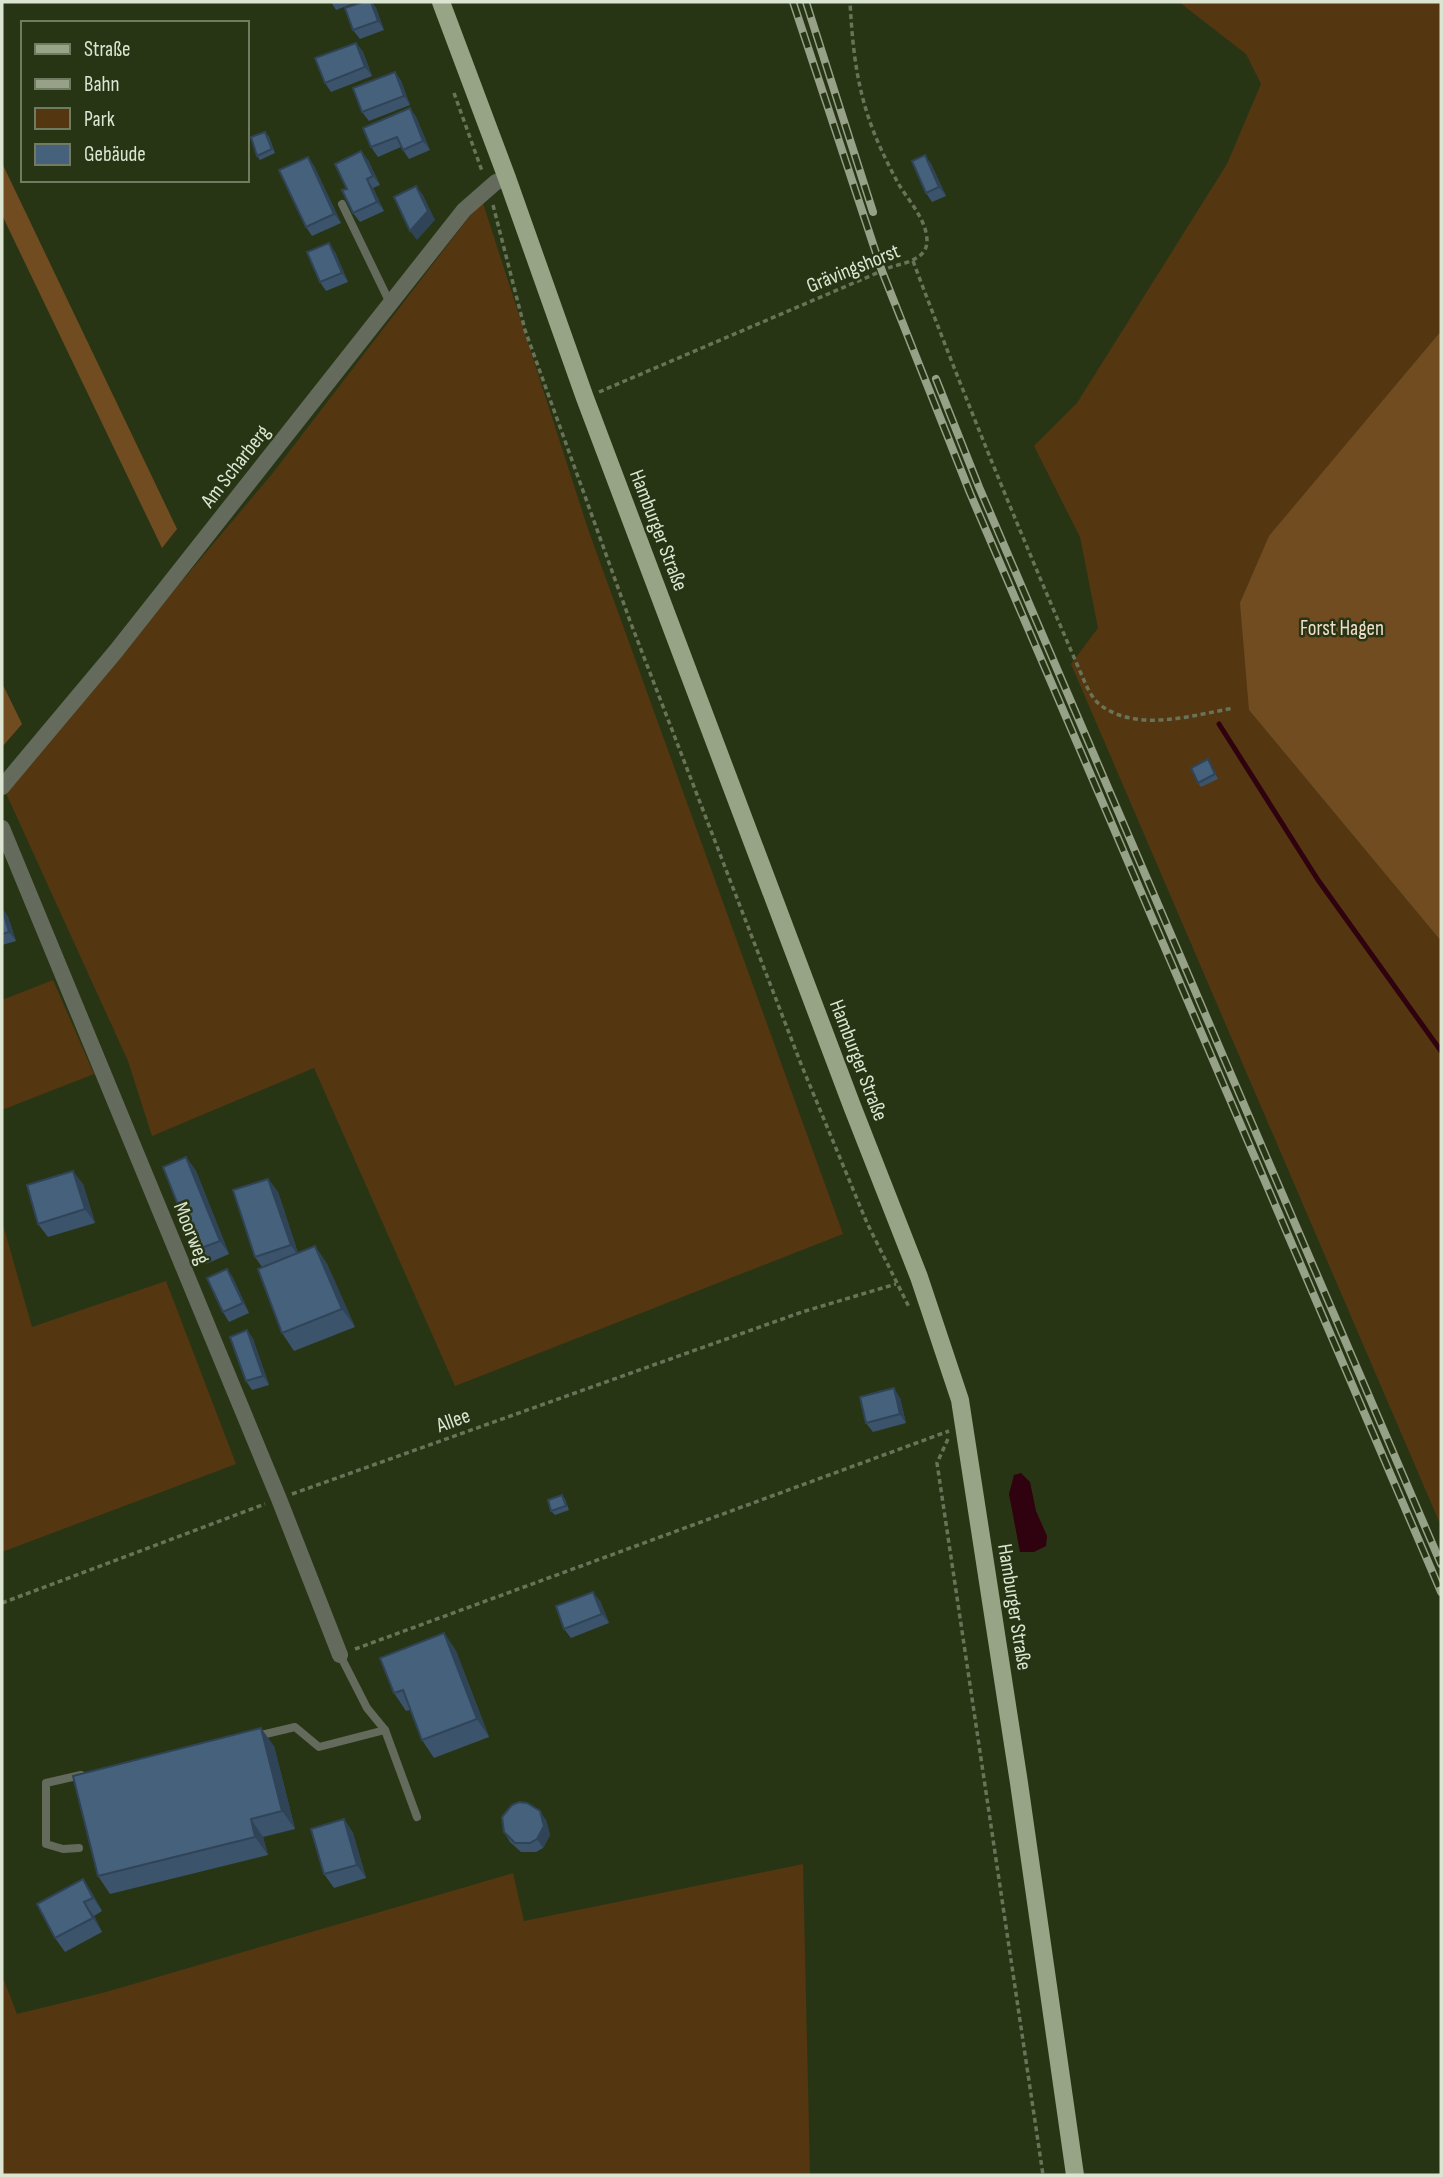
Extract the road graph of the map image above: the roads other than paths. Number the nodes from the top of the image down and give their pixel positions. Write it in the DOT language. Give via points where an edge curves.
graph roads {
  1 [pos="442,2"];
  2 [pos="507,178"];
  3 [pos="342,204"];
  4 [pos="390,303"];
  5 [pos="2,787"];
  6 [pos="2,828"];
  7 [pos="340,1655"];
  8 [pos="385,1730"];
  9 [pos="243,1739"];
  10 [pos="85,1774"];
  11 [pos="417,1817"];
  12 [pos="79,1848"];
  13 [pos="1075,2175"];
  1 -- 2 [label="main road, Hamburger Straße"];
  2 -- 4 [label="street, Am Scharberg" via="464,210"];
  2 -- 13 [label="main road, Hamburger Straße" via="585,398 949,1365 965,1423"];
  3 -- 4 [label="lane"];
  4 -- 5 [label="street, Am Scharberg" via="116,651"];
  6 -- 7 [label="street, Moorweg"];
  7 -- 8 [label="lane" via="367,1708"];
  8 -- 9 [label="lane" via="319,1746 295,1727"];
  8 -- 11 [label="lane"];
  10 -- 12 [label="lane" via="46,1783 46,1844"];
}
